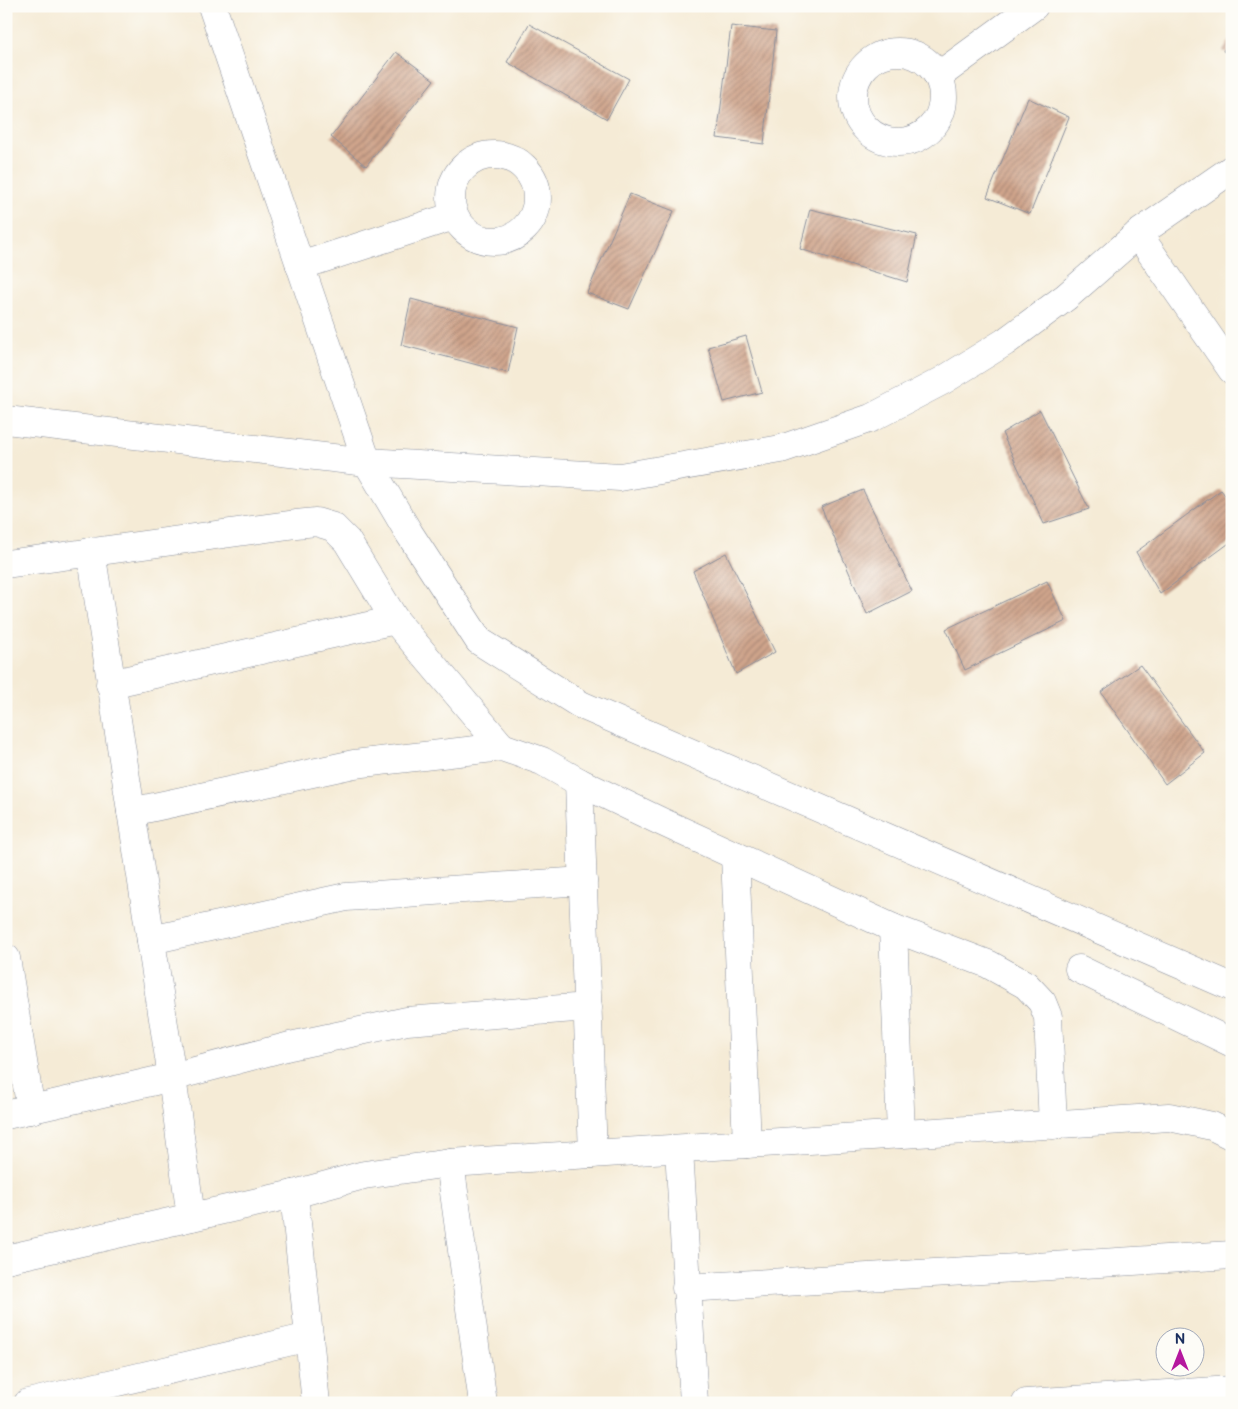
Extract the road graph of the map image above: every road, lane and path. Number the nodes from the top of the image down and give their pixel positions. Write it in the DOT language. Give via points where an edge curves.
graph roads {
  1 [pos="212,6"];
  2 [pos="1034,6"];
  3 [pos="938,76"];
  4 [pos="1232,169"];
  5 [pos="454,216"];
  6 [pos="1138,234"];
  7 [pos="300,266"];
  8 [pos="1232,370"];
  9 [pos="6,420"];
  10 [pos="367,462"];
  11 [pos="91,551"];
  12 [pos="6,564"];
  13 [pos="395,620"];
  14 [pos="110,684"];
  15 [pos="502,747"];
  16 [pos="579,782"];
  17 [pos="130,812"];
  18 [pos="735,855"];
  19 [pos="583,881"];
  20 [pos="892,928"];
  21 [pos="151,940"];
  22 [pos="6,958"];
  23 [pos="1079,969"];
  24 [pos="1232,987"];
  25 [pos="588,1007"];
  26 [pos="1232,1043"];
  27 [pos="172,1077"];
  28 [pos="19,1112"];
  29 [pos="1053,1125"];
  30 [pos="901,1134"];
  31 [pos="1232,1136"];
  32 [pos="747,1144"];
  33 [pos="679,1149"];
  34 [pos="593,1154"];
  35 [pos="450,1163"];
  36 [pos="294,1194"];
  37 [pos="191,1217"];
  38 [pos="1232,1254"];
  39 [pos="6,1259"];
  40 [pos="686,1288"];
  41 [pos="309,1336"];
  42 [pos="1232,1390"];
  43 [pos="28,1403"];
  44 [pos="316,1403"];
  45 [pos="483,1403"];
  46 [pos="694,1403"];
  47 [pos="1026,1403"];
  1 -- 7 [label="street"];
  2 -- 3 [label="street"];
  4 -- 6 [label="street"];
  5 -- 7 [label="street"];
  6 -- 8 [label="street"];
  6 -- 10 [label="street" via="1066,297 1005,342 942,381 871,418 781,449 620,477"];
  7 -- 10 [label="street"];
  9 -- 10 [label="street"];
  10 -- 24 [label="street" via="479,641 581,705"];
  11 -- 12 [label="street"];
  11 -- 13 [label="street" via="316,522 333,527 347,541"];
  11 -- 14 [label="street"];
  13 -- 14 [label="street"];
  13 -- 15 [label="street"];
  14 -- 17 [label="street"];
  15 -- 16 [label="street" via="542,761"];
  15 -- 17 [label="street" via="354,764"];
  16 -- 18 [label="street"];
  16 -- 19 [label="street"];
  17 -- 21 [label="street"];
  18 -- 20 [label="street"];
  18 -- 32 [label="street"];
  19 -- 21 [label="street" via="346,897"];
  19 -- 25 [label="street"];
  20 -- 29 [label="street" via="988,964 1026,984 1042,1002 1048,1017"];
  20 -- 30 [label="street"];
  21 -- 27 [label="street"];
  22 -- 28 [label="street"];
  23 -- 26 [label="street"];
  25 -- 27 [label="street" via="407,1021 290,1046"];
  25 -- 34 [label="street"];
  27 -- 28 [label="street"];
  27 -- 37 [label="street"];
  29 -- 30 [label="street"];
  29 -- 31 [label="street" via="1169,1117 1212,1126"];
  30 -- 32 [label="street"];
  32 -- 33 [label="street"];
  33 -- 34 [label="street"];
  33 -- 40 [label="street"];
  34 -- 35 [label="street"];
  35 -- 36 [label="street" via="364,1175"];
  35 -- 45 [label="street"];
  36 -- 37 [label="street"];
  36 -- 41 [label="street"];
  37 -- 39 [label="street"];
  38 -- 40 [label="street"];
  40 -- 46 [label="street"];
  41 -- 43 [label="street"];
  41 -- 44 [label="street"];
  42 -- 47 [label="street"];
}
